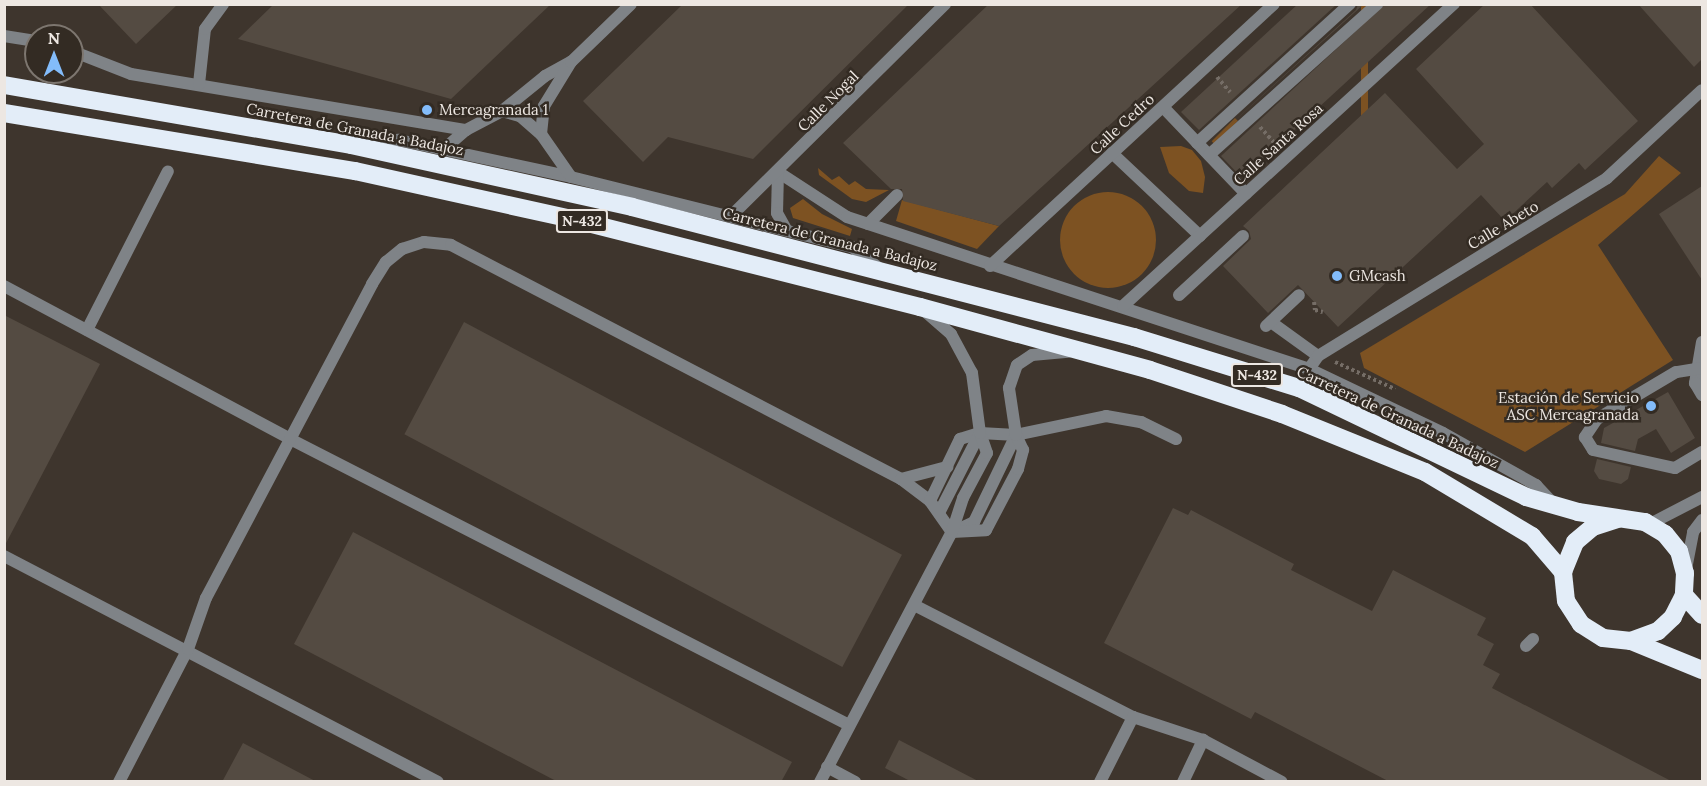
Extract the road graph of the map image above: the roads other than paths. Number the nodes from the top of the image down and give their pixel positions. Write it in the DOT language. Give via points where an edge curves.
graph roads {
  1 [pos="223,4"];
  2 [pos="631,4"];
  3 [pos="945,4"];
  4 [pos="1274,4"];
  5 [pos="1350,4"];
  6 [pos="1377,4"];
  7 [pos="1454,4"];
  8 [pos="4,36"];
  9 [pos="24,39"];
  10 [pos="84,56"];
  11 [pos="571,62"];
  12 [pos="199,84"];
  13 [pos="4,85"];
  14 [pos="1702,90"];
  15 [pos="1163,107"];
  16 [pos="502,111"];
  17 [pos="4,114"];
  18 [pos="466,130"];
  19 [pos="541,134"];
  20 [pos="1197,143"];
  21 [pos="351,145"];
  22 [pos="444,148"];
  23 [pos="1112,153"];
  24 [pos="1209,155"];
  25 [pos="168,171"];
  26 [pos="778,172"];
  27 [pos="571,177"];
  28 [pos="1246,194"];
  29 [pos="897,195"];
  30 [pos="731,216"];
  31 [pos="868,224"];
  32 [pos="786,229"];
  33 [pos="1200,236"];
  34 [pos="1243,236"];
  35 [pos="990,266"];
  36 [pos="881,270"];
  37 [pos="4,286"];
  38 [pos="1299,294"];
  39 [pos="1179,295"];
  40 [pos="1124,306"];
  41 [pos="920,307"];
  42 [pos="87,330"];
  43 [pos="1702,342"];
  44 [pos="1081,351"];
  45 [pos="1318,356"];
  46 [pos="1701,368"];
  47 [pos="1310,369"];
  48 [pos="1702,395"];
  49 [pos="980,433"];
  50 [pos="1016,435"];
  51 [pos="1176,439"];
  52 [pos="292,440"];
  53 [pos="1702,452"];
  54 [pos="947,467"];
  55 [pos="901,479"];
  56 [pos="1702,497"];
  57 [pos="930,501"];
  58 [pos="1553,502"];
  59 [pos="939,513"];
  60 [pos="1618,519"];
  61 [pos="1702,520"];
  62 [pos="1650,524"];
  63 [pos="952,532"];
  64 [pos="4,556"];
  65 [pos="1563,572"];
  66 [pos="1685,573"];
  67 [pos="914,605"];
  68 [pos="1695,607"];
  69 [pos="1631,641"];
  70 [pos="188,649"];
  71 [pos="1701,671"];
  72 [pos="1133,717"];
  73 [pos="849,725"];
  74 [pos="1203,740"];
  75 [pos="827,767"];
  76 [pos="119,782"];
  77 [pos="438,782"];
  78 [pos="820,782"];
  79 [pos="855,782"];
  80 [pos="1100,782"];
  81 [pos="1183,782"];
  82 [pos="1282,782"];
  1 -- 12 [label="street" via="205,29"];
  2 -- 11 [label="street"];
  3 -- 26 [label="street, Calle Nogal"];
  4 -- 15 [label="street, Calle Cedro"];
  5 -- 20 [label="street"];
  6 -- 24 [label="street"];
  7 -- 28 [label="street, Calle Santa Rosa"];
  8 -- 9 [label="street"];
  10 -- 12 [label="street" via="131,74"];
  11 -- 16 [label="street" via="545,76"];
  11 -- 19 [label="street" via="544,106"];
  12 -- 18 [label="street" via="373,118"];
  13 -- 21 [label="highway, Carretera de Granada a Badajoz / N-432"];
  14 -- 45 [label="street, Calle Abeto" via="1607,178"];
  15 -- 20 [label="street"];
  15 -- 23 [label="street, Calle Cedro"];
  16 -- 18 [label="street"];
  16 -- 19 [label="street" via="520,116"];
  17 -- 41 [label="highway, N-432" via="355,171 572,219"];
  18 -- 22 [label="street"];
  19 -- 27 [label="street"];
  20 -- 24 [label="street"];
  21 -- 22 [label="street" via="399,140"];
  21 -- 36 [label="highway, Carretera de Granada a Badajoz / N-432" via="632,207"];
  22 -- 27 [label="street"];
  23 -- 33 [label="street"];
  23 -- 35 [label="street, Calle Cedro"];
  24 -- 28 [label="street"];
  25 -- 42 [label="street"];
  26 -- 30 [label="street, Calle Nogal"];
  26 -- 31 [label="street" via="847,217"];
  26 -- 32 [label="street" via="777,213"];
  27 -- 30 [label="street"];
  28 -- 33 [label="street, Calle Santa Rosa"];
  29 -- 31 [label="street"];
  30 -- 32 [label="street"];
  31 -- 35 [label="street"];
  32 -- 36 [label="street" via="852,247"];
  33 -- 40 [label="street, Calle Santa Rosa"];
  34 -- 39 [label="street"];
  35 -- 40 [label="street"];
  36 -- 58 [label="highway, Carretera de Granada a Badajoz / N-432" via="1134,338 1299,388 1526,497"];
  37 -- 42 [label="street"];
  38 -- 45 [label="street" via="1269,324"];
  40 -- 47 [label="street"];
  41 -- 44 [label="highway, N-432"];
  41 -- 49 [label="street" via="951,334 972,373"];
  42 -- 52 [label="street"];
  43 -- 46 [label="street"];
  44 -- 50 [label="street" via="1032,355 1017,365 1009,388"];
  44 -- 65 [label="highway, N-432" via="1282,414 1425,472 1532,536"];
  45 -- 47 [label="street, Calle Abeto"];
  46 -- 48 [label="street" via="1695,383"];
  46 -- 53 [label="street" via="1676,372 1597,419 1585,437 1593,450 1675,468"];
  47 -- 58 [label="street" via="1443,433 1536,485"];
  49 -- 50 [label="street"];
  49 -- 54 [label="street" via="960,439"];
  49 -- 59 [label="street"];
  49 -- 63 [label="street" via="987,453 963,498"];
  50 -- 51 [label="street" via="1106,416 1141,422"];
  50 -- 63 [label="street" via="974,522"];
  52 -- 55 [label="street" via="386,262 402,249 424,242 451,245"];
  52 -- 70 [label="street" via="206,598"];
  52 -- 73 [label="street"];
  54 -- 55 [label="street"];
  54 -- 57 [label="street"];
  55 -- 57 [label="street"];
  56 -- 62 [label="street"];
  57 -- 59 [label="street"];
  58 -- 60 [label="highway, Carretera de Granada a Badajoz / N-432" via="1578,512"];
  59 -- 63 [label="street"];
  60 -- 62 [label="highway, N-432"];
  60 -- 65 [label="highway, N-432" via="1593,527 1575,542"];
  61 -- 66 [label="street" via="1693,532"];
  62 -- 66 [label="highway, N-432" via="1665,534 1678,551"];
  63 -- 67 [label="street"];
  64 -- 70 [label="street"];
  65 -- 69 [label="highway, N-432" via="1566,601 1581,624 1603,638"];
  66 -- 68 [label="highway, N-432"];
  67 -- 72 [label="street"];
  67 -- 73 [label="street"];
  68 -- 69 [label="highway, N-432" via="1673,617 1658,632"];
  69 -- 71 [label="highway, N-432"];
  70 -- 76 [label="street"];
  70 -- 77 [label="street"];
  72 -- 74 [label="street"];
  72 -- 80 [label="street"];
  73 -- 75 [label="street"];
  74 -- 81 [label="street"];
  74 -- 82 [label="street"];
  75 -- 78 [label="street"];
  75 -- 79 [label="street"];
}
